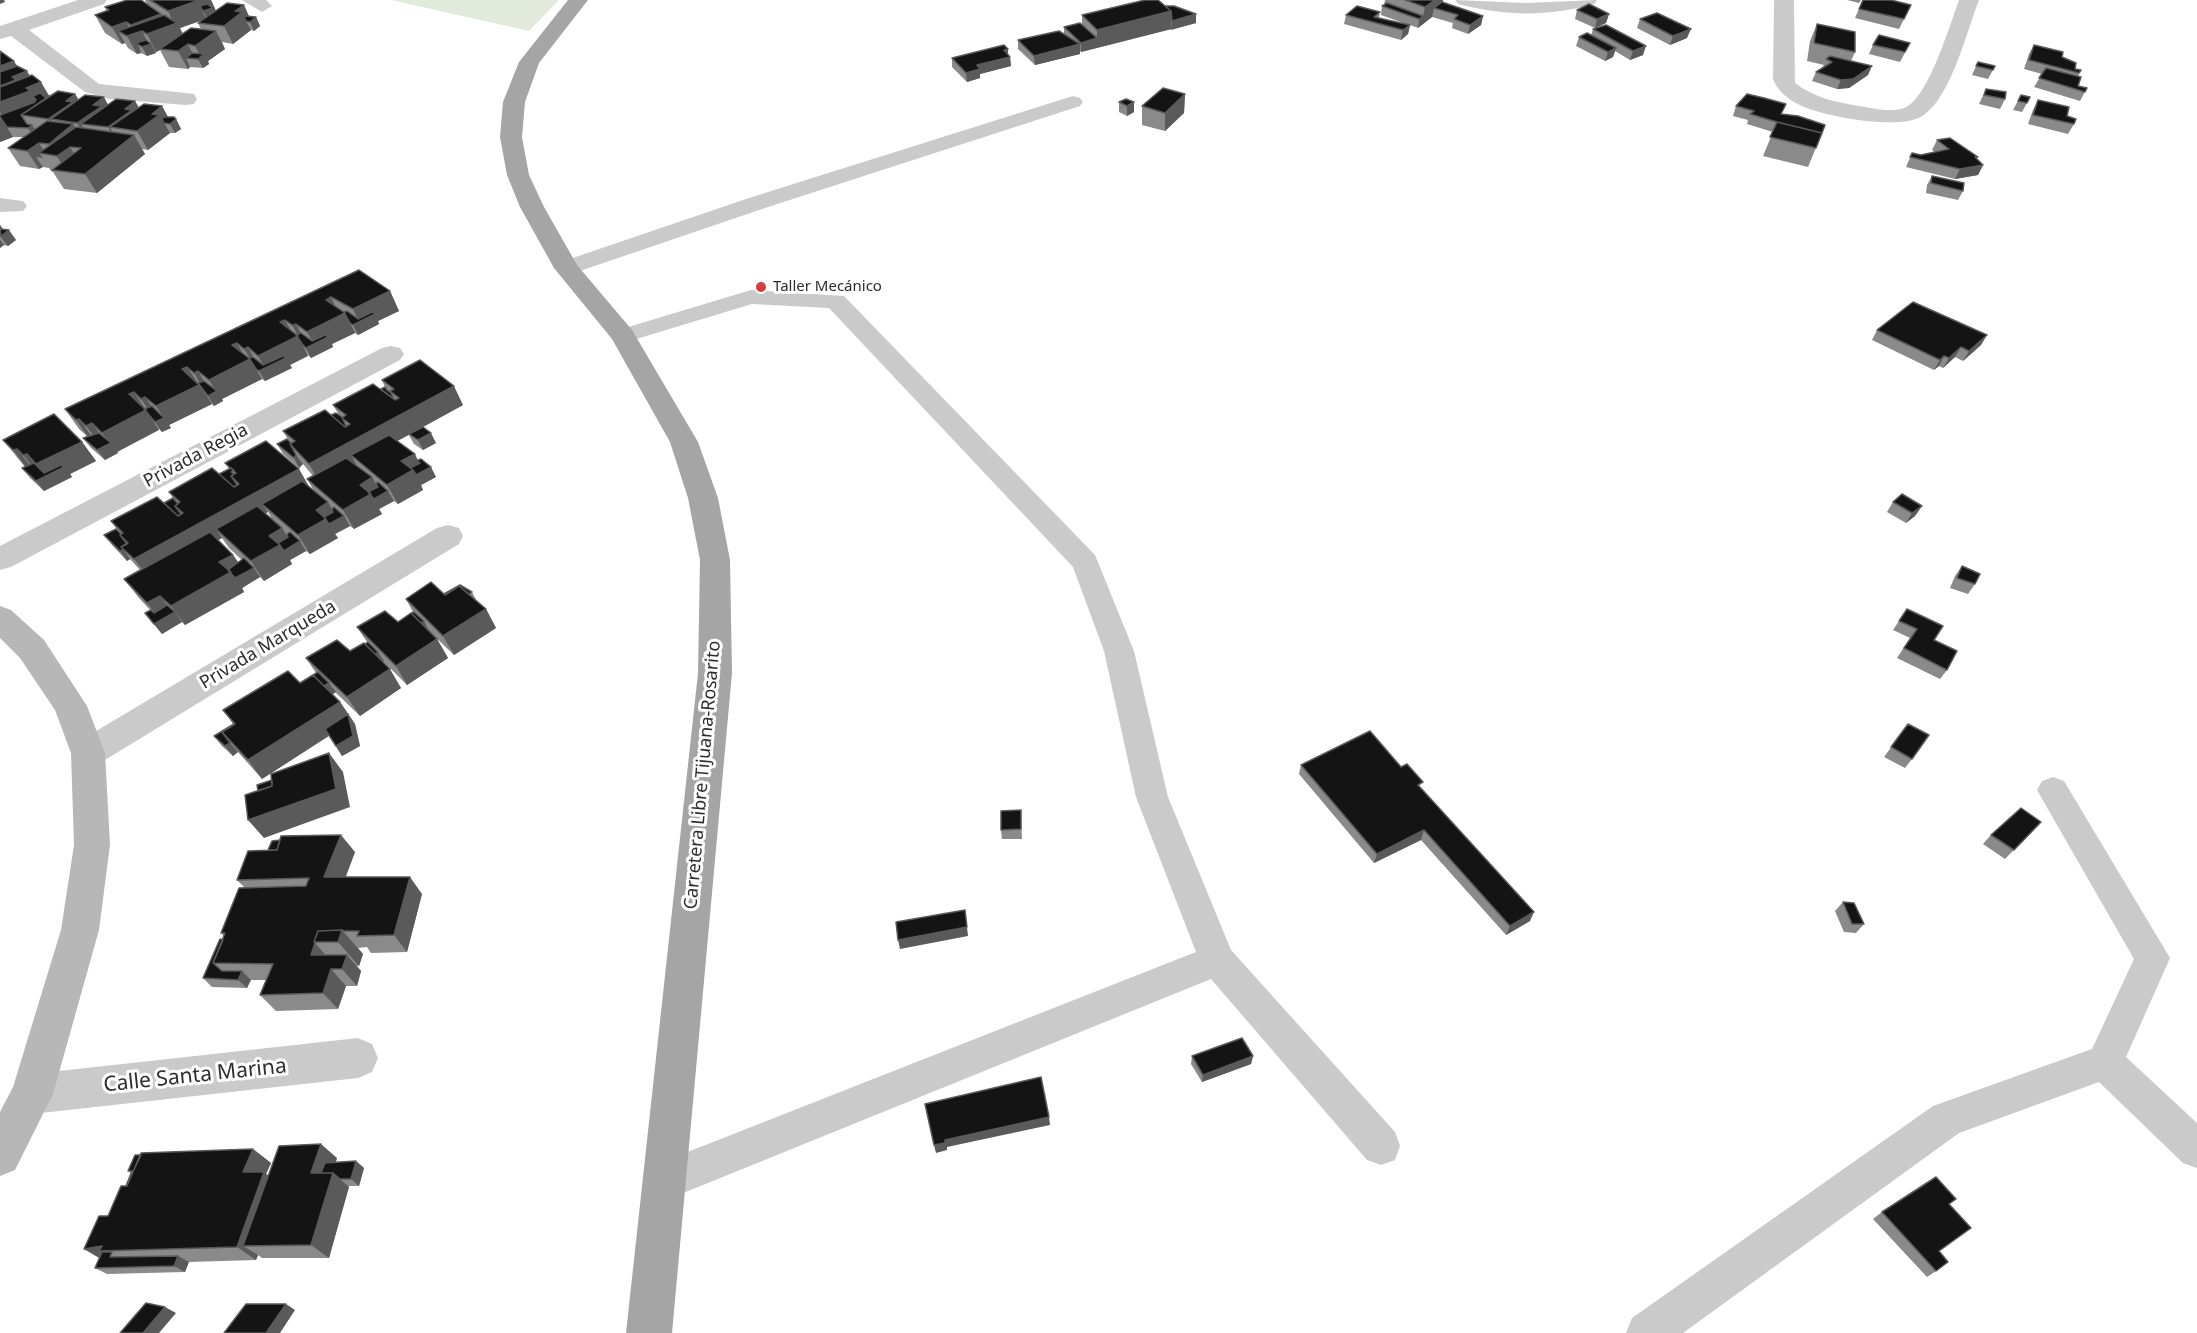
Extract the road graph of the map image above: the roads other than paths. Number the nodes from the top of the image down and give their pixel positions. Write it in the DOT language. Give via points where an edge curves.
graph roads {
  1 [pos="97,0"];
  2 [pos="578,0"];
  3 [pos="1465,0"];
  4 [pos="1587,0"];
  5 [pos="1784,0"];
  6 [pos="1969,0"];
  7 [pos="73,3"];
  8 [pos="7,31"];
  9 [pos="186,99"];
  10 [pos="1073,102"];
  11 [pos="566,268"];
  12 [pos="623,336"];
  13 [pos="392,354"];
  14 [pos="448,536"];
  15 [pos="0,559"];
  16 [pos="0,618"];
  17 [pos="88,753"];
  18 [pos="2053,790"];
  19 [pos="1217,960"];
  20 [pos="358,1058"];
  21 [pos="2105,1062"];
  22 [pos="32,1094"];
  23 [pos="1381,1146"];
  24 [pos="2197,1149"];
  25 [pos="0,1155"];
  26 [pos="666,1180"];
  27 [pos="650,1333"];
  28 [pos="1647,1333"];
  1 -- 7 [label="street"];
  2 -- 11 [label="main road, Carretera Libre Tijuana-Rosarito" via="529,62 514,102 511,137 518,175"];
  3 -- 4 [label="street" via="1512,10"];
  5 -- 6 [label="street" via="1786,86 1814,103 1882,116 1915,112 1932,95"];
  7 -- 8 [label="street"];
  8 -- 9 [label="street" via="92,88"];
  10 -- 11 [label="lane"];
  11 -- 12 [label="main road, Carretera Libre Tijuana-Rosarito"];
  12 -- 19 [label="lane" via="751,297 836,301 1085,562 1119,651 1152,796"];
  12 -- 26 [label="main road, Carretera Libre Tijuana-Rosarito" via="684,442 703,498 715,560 714,673"];
  13 -- 15 [label="street, Privada Regia"];
  14 -- 17 [label="street, Privada Marqueda"];
  16 -- 17 [label="street" via="32,649 70,706"];
  17 -- 22 [label="street" via="92,845 80,930"];
  18 -- 21 [label="lane" via="2152,958"];
  19 -- 23 [label="lane"];
  19 -- 26 [label="lane"];
  20 -- 22 [label="street, Calle Santa Marina"];
  21 -- 24 [label="lane"];
  21 -- 28 [label="lane" via="1947,1119"];
  22 -- 25 [label="street"];
  26 -- 27 [label="main road, Carretera Libre Tijuana-Rosarito"];
}
